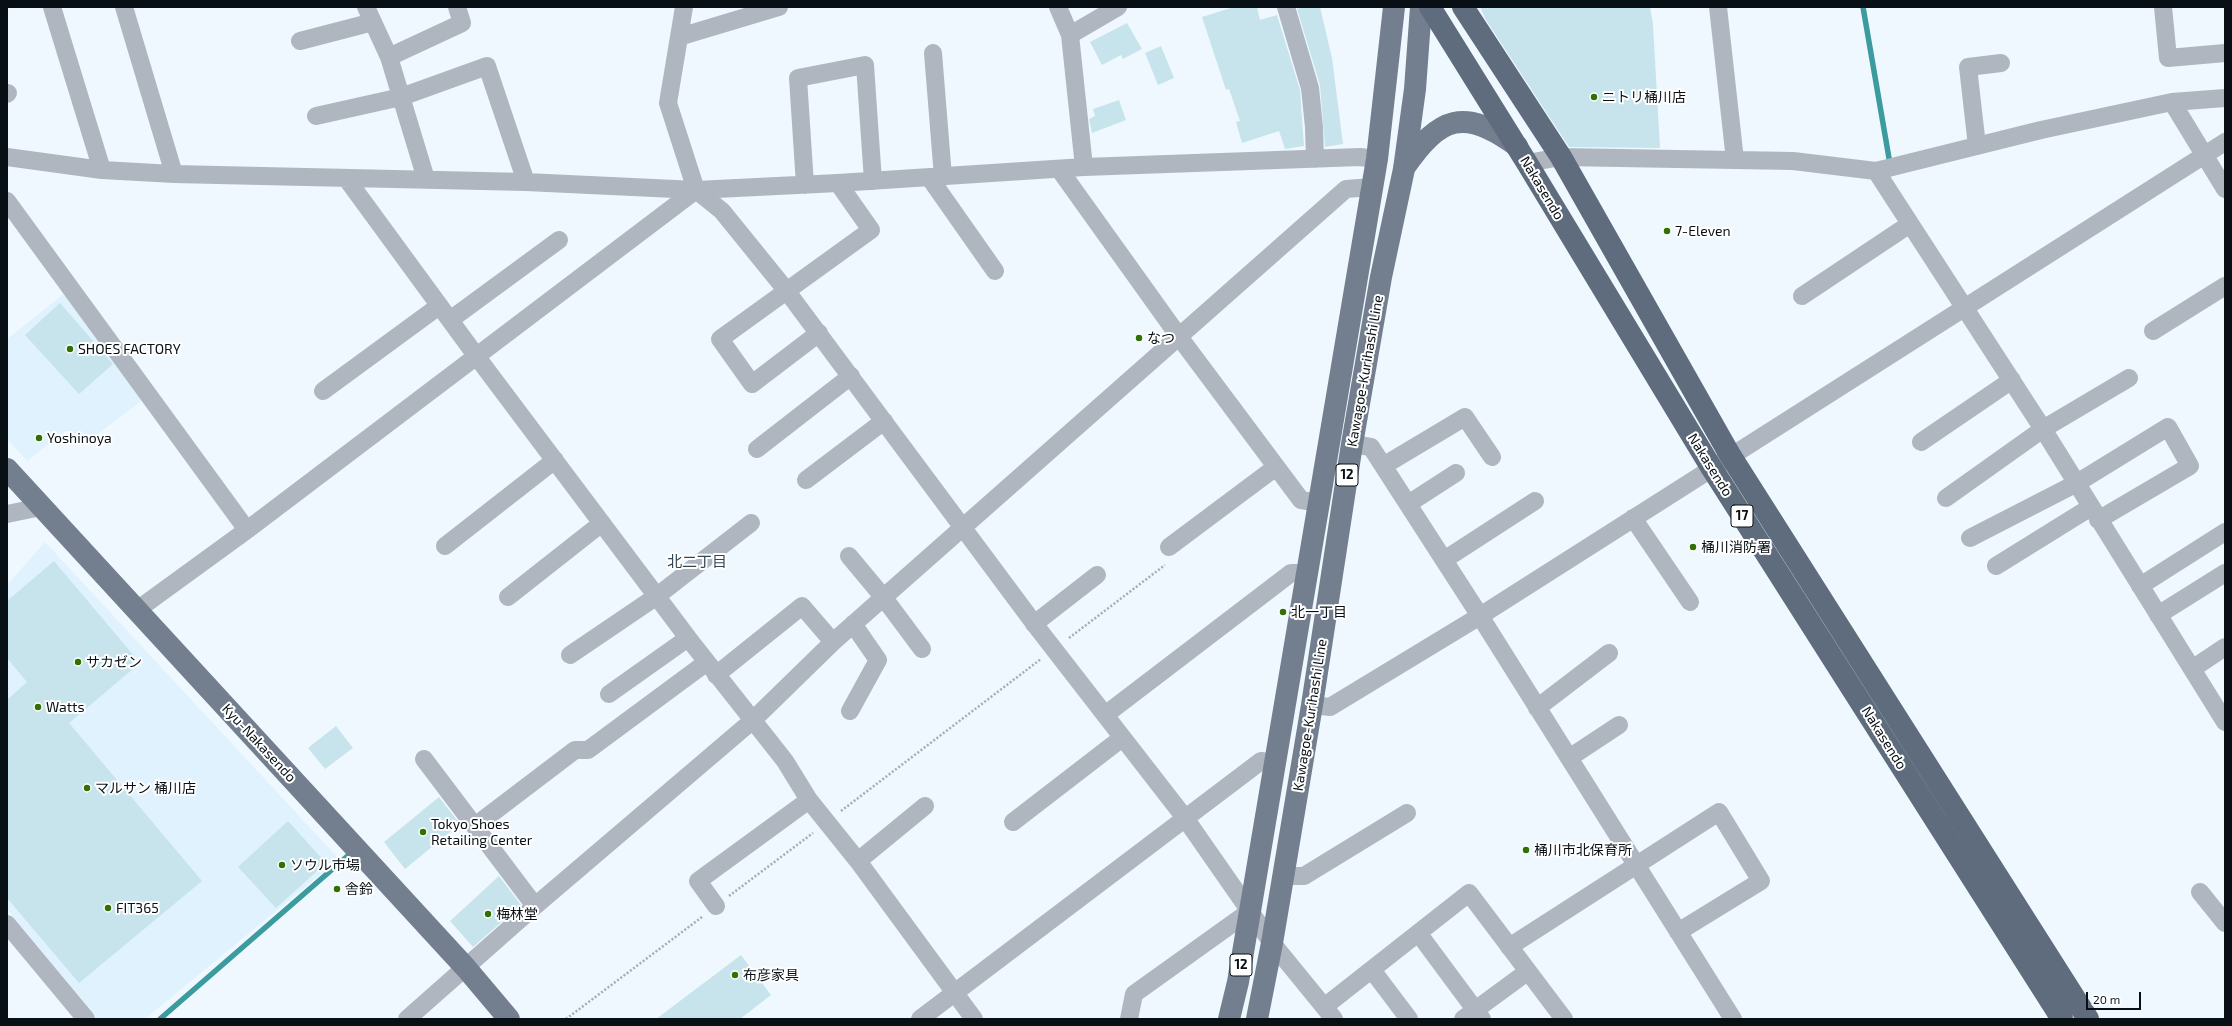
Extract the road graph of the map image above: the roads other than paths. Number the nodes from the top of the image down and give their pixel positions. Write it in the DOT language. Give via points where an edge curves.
graph roads {
  1 [pos="52,7"];
  2 [pos="124,7"];
  3 [pos="457,7"];
  4 [pos="684,7"];
  5 [pos="779,7"];
  6 [pos="1058,7"];
  7 [pos="1118,7"];
  8 [pos="1286,7"];
  9 [pos="1394,7"];
  10 [pos="1421,7"];
  11 [pos="1430,7"];
  12 [pos="1464,7"];
  13 [pos="1718,7"];
  14 [pos="2163,7"];
  15 [pos="370,15"];
  16 [pos="1070,35"];
  17 [pos="679,37"];
  18 [pos="300,41"];
  19 [pos="933,53"];
  20 [pos="2225,53"];
  21 [pos="389,57"];
  22 [pos="2001,63"];
  23 [pos="401,96"];
  24 [pos="2225,98"];
  25 [pos="2172,102"];
  26 [pos="316,116"];
  27 [pos="2225,142"];
  28 [pos="1977,146"];
  29 [pos="1522,154"];
  30 [pos="2204,156"];
  31 [pos="7,157"];
  32 [pos="1561,157"];
  33 [pos="1315,159"];
  34 [pos="1378,159"];
  35 [pos="1735,160"];
  36 [pos="1084,167"];
  37 [pos="1059,169"];
  38 [pos="1404,169"];
  39 [pos="102,170"];
  40 [pos="1876,171"];
  41 [pos="174,174"];
  42 [pos="936,177"];
  43 [pos="346,178"];
  44 [pos="426,179"];
  45 [pos="873,181"];
  46 [pos="526,182"];
  47 [pos="838,183"];
  48 [pos="805,185"];
  49 [pos="1372,187"];
  50 [pos="2225,189"];
  51 [pos="696,190"];
  52 [pos="7,201"];
  53 [pos="1910,224"];
  54 [pos="559,240"];
  55 [pos="995,271"];
  56 [pos="2225,286"];
  57 [pos="786,290"];
  58 [pos="1802,296"];
  59 [pos="1965,307"];
  60 [pos="444,313"];
  61 [pos="2153,331"];
  62 [pos="819,333"];
  63 [pos="1180,338"];
  64 [pos="477,356"];
  65 [pos="851,376"];
  66 [pos="2129,378"];
  67 [pos="2012,380"];
  68 [pos="323,391"];
  69 [pos="884,421"];
  70 [pos="2043,429"];
  71 [pos="1921,442"];
  72 [pos="1352,444"];
  73 [pos="757,449"];
  74 [pos="1730,455"];
  75 [pos="1492,457"];
  76 [pos="555,460"];
  77 [pos="1383,466"];
  78 [pos="1276,467"];
  79 [pos="1711,467"];
  80 [pos="7,469"];
  81 [pos="1456,473"];
  82 [pos="806,480"];
  83 [pos="2078,483"];
  84 [pos="1946,498"];
  85 [pos="1535,501"];
  86 [pos="1319,503"];
  87 [pos="1408,504"];
  88 [pos="41,506"];
  89 [pos="2095,513"];
  90 [pos="7,514"];
  91 [pos="1633,518"];
  92 [pos="602,523"];
  93 [pos="751,523"];
  94 [pos="964,528"];
  95 [pos="246,530"];
  96 [pos="2225,532"];
  97 [pos="1970,538"];
  98 [pos="445,546"];
  99 [pos="1169,547"];
  100 [pos="849,556"];
  101 [pos="1444,560"];
  102 [pos="1996,566"];
  103 [pos="1307,573"];
  104 [pos="2225,573"];
  105 [pos="1098,575"];
  106 [pos="2140,586"];
  107 [pos="657,596"];
  108 [pos="508,597"];
  109 [pos="884,598"];
  110 [pos="1690,602"];
  111 [pos="137,610"];
  112 [pos="2158,615"];
  113 [pos="1480,616"];
  114 [pos="853,624"];
  115 [pos="1034,624"];
  116 [pos="688,638"];
  117 [pos="833,642"];
  118 [pos="2225,647"];
  119 [pos="922,649"];
  120 [pos="1609,653"];
  121 [pos="570,655"];
  122 [pos="712,668"];
  123 [pos="2192,669"];
  124 [pos="609,694"];
  125 [pos="1312,705"];
  126 [pos="1537,708"];
  127 [pos="850,711"];
  128 [pos="2222,711"];
  129 [pos="1105,715"];
  130 [pos="752,721"];
  131 [pos="1619,725"];
  132 [pos="1122,738"];
  133 [pos="1569,758"];
  134 [pos="424,759"];
  135 [pos="1275,763"];
  136 [pos="808,800"];
  137 [pos="925,806"];
  138 [pos="1407,813"];
  139 [pos="1185,818"];
  140 [pos="1013,822"];
  141 [pos="475,826"];
  142 [pos="858,861"];
  143 [pos="1636,865"];
  144 [pos="1283,876"];
  145 [pos="2200,892"];
  146 [pos="536,906"];
  147 [pos="716,906"];
  148 [pos="1250,911"];
  149 [pos="2225,923"];
  150 [pos="7,924"];
  151 [pos="1678,932"];
  152 [pos="1419,934"];
  153 [pos="1272,943"];
  154 [pos="1508,947"];
  155 [pos="466,968"];
  156 [pos="1372,970"];
  157 [pos="1527,972"];
  158 [pos="954,993"];
  159 [pos="1329,1013"];
  160 [pos="1473,1016"];
  161 [pos="86,1019"];
  162 [pos="407,1019"];
  163 [pos="509,1019"];
  164 [pos="920,1019"];
  165 [pos="974,1019"];
  166 [pos="1129,1019"];
  167 [pos="1228,1019"];
  168 [pos="1256,1019"];
  169 [pos="1409,1019"];
  170 [pos="1564,1019"];
  171 [pos="1733,1019"];
  172 [pos="2062,1019"];
  173 [pos="2088,1019"];
  1 -- 39 [label="street"];
  2 -- 41 [label="street"];
  3 -- 21 [label="street" via="462,23"];
  4 -- 17 [label="street"];
  5 -- 17 [label="street"];
  6 -- 16 [label="street"];
  7 -- 16 [label="street"];
  8 -- 33 [label="street" via="1310,88"];
  9 -- 34 [label="main road, Kawagoe-Kurihashi Line / 12"];
  10 -- 38 [label="main road, Kawagoe-Kurihashi Line / 12" via="1415,89"];
  11 -- 29 [label="highway, Nakasendo / 17"];
  12 -- 32 [label="highway, Nakasendo / 17"];
  13 -- 35 [label="street"];
  14 -- 20 [label="street" via="2168,58"];
  15 -- 18 [label="street"];
  15 -- 21 [label="street"];
  16 -- 36 [label="street"];
  17 -- 51 [label="street" via="668,103"];
  19 -- 42 [label="street"];
  21 -- 23 [label="street"];
  22 -- 28 [label="street" via="1968,67"];
  23 -- 26 [label="street"];
  23 -- 44 [label="street"];
  23 -- 46 [label="street" via="487,66"];
  24 -- 25 [label="street"];
  25 -- 28 [label="street"];
  25 -- 30 [label="street"];
  27 -- 30 [label="street"];
  28 -- 40 [label="street"];
  29 -- 32 [label="street"];
  29 -- 38 [label="main road" via="1497,131 1481,124 1463,121 1446,125 1431,135 1417,149"];
  29 -- 79 [label="highway, Nakasendo / 17"];
  30 -- 50 [label="street"];
  30 -- 59 [label="street"];
  31 -- 39 [label="street"];
  32 -- 35 [label="street"];
  32 -- 74 [label="highway, Nakasendo / 17"];
  33 -- 34 [label="street"];
  33 -- 36 [label="street"];
  34 -- 49 [label="main road, Kawagoe-Kurihashi Line / 12"];
  35 -- 40 [label="street" via="1793,161"];
  36 -- 37 [label="street"];
  37 -- 42 [label="street"];
  37 -- 63 [label="street"];
  38 -- 72 [label="main road, Kawagoe-Kurihashi Line / 12" via="1381,277"];
  39 -- 41 [label="street"];
  40 -- 53 [label="street"];
  41 -- 43 [label="street"];
  42 -- 45 [label="street"];
  42 -- 55 [label="street"];
  43 -- 44 [label="street"];
  43 -- 60 [label="street"];
  44 -- 46 [label="street"];
  45 -- 47 [label="street"];
  45 -- 48 [label="street" via="865,65 798,78"];
  46 -- 51 [label="street"];
  47 -- 48 [label="street"];
  47 -- 57 [label="street" via="871,230"];
  48 -- 51 [label="street"];
  49 -- 63 [label="street" via="1346,189"];
  49 -- 86 [label="main road, Kawagoe-Kurihashi Line / 12"];
  51 -- 57 [label="street" via="722,211"];
  51 -- 64 [label="street"];
  52 -- 95 [label="street"];
  53 -- 58 [label="street"];
  53 -- 59 [label="street"];
  54 -- 60 [label="street"];
  56 -- 61 [label="street"];
  57 -- 62 [label="street"];
  57 -- 62 [label="street" via="720,339 752,384"];
  59 -- 67 [label="street"];
  59 -- 74 [label="street"];
  60 -- 64 [label="street"];
  60 -- 68 [label="street"];
  62 -- 65 [label="street"];
  63 -- 78 [label="street"];
  63 -- 94 [label="street"];
  64 -- 76 [label="street"];
  64 -- 95 [label="street"];
  65 -- 69 [label="street"];
  65 -- 73 [label="street"];
  66 -- 70 [label="street"];
  67 -- 70 [label="street"];
  67 -- 71 [label="street"];
  69 -- 82 [label="street"];
  69 -- 94 [label="street"];
  70 -- 83 [label="street"];
  70 -- 84 [label="street"];
  72 -- 77 [label="street" via="1371,447"];
  72 -- 125 [label="main road, Kawagoe-Kurihashi Line / 12"];
  74 -- 79 [label="street"];
  74 -- 173 [label="highway, Nakasendo / 17"];
  75 -- 77 [label="street" via="1465,417"];
  76 -- 92 [label="street"];
  76 -- 98 [label="street"];
  77 -- 87 [label="street"];
  78 -- 86 [label="street" via="1300,500"];
  78 -- 99 [label="street"];
  79 -- 91 [label="street"];
  79 -- 172 [label="highway, Nakasendo / 17"];
  80 -- 88 [label="main road, Kyu-Nakasendo"];
  81 -- 87 [label="street"];
  83 -- 89 [label="street"];
  83 -- 89 [label="street" via="2168,427 2190,466"];
  83 -- 97 [label="street"];
  85 -- 101 [label="street"];
  86 -- 103 [label="main road, Kawagoe-Kurihashi Line / 12"];
  87 -- 101 [label="street"];
  88 -- 90 [label="street"];
  88 -- 111 [label="main road, Kyu-Nakasendo"];
  89 -- 102 [label="street"];
  89 -- 106 [label="street"];
  91 -- 110 [label="street"];
  91 -- 113 [label="street"];
  92 -- 107 [label="street"];
  92 -- 108 [label="street"];
  93 -- 107 [label="street"];
  94 -- 109 [label="street"];
  94 -- 115 [label="street"];
  95 -- 111 [label="street"];
  96 -- 106 [label="street"];
  100 -- 109 [label="street"];
  101 -- 113 [label="street"];
  103 -- 129 [label="street" via="1291,573"];
  103 -- 135 [label="main road, Kawagoe-Kurihashi Line / 12"];
  104 -- 112 [label="street"];
  105 -- 115 [label="street"];
  106 -- 112 [label="street"];
  107 -- 116 [label="street"];
  107 -- 121 [label="street"];
  109 -- 114 [label="street"];
  109 -- 119 [label="street"];
  111 -- 155 [label="main road, Kyu-Nakasendo"];
  112 -- 123 [label="street"];
  113 -- 125 [label="street" via="1330,707"];
  113 -- 126 [label="street"];
  114 -- 117 [label="street"];
  114 -- 127 [label="street" via="878,660"];
  115 -- 129 [label="street"];
  116 -- 122 [label="street"];
  116 -- 124 [label="street"];
  117 -- 122 [label="street" via="802,606"];
  117 -- 130 [label="street"];
  118 -- 123 [label="street"];
  120 -- 126 [label="street"];
  122 -- 130 [label="street"];
  122 -- 141 [label="street" via="588,750 575,750"];
  123 -- 128 [label="street"];
  125 -- 144 [label="main road, Kawagoe-Kurihashi Line / 12"];
  126 -- 133 [label="street"];
  129 -- 132 [label="street"];
  130 -- 136 [label="street" via="785,761"];
  130 -- 146 [label="street"];
  131 -- 133 [label="street"];
  132 -- 139 [label="street"];
  132 -- 140 [label="street"];
  133 -- 143 [label="street"];
  134 -- 141 [label="street"];
  135 -- 139 [label="street" via="1261,761"];
  135 -- 148 [label="main road, Kawagoe-Kurihashi Line / 12"];
  136 -- 142 [label="street"];
  136 -- 147 [label="street" via="698,881"];
  137 -- 142 [label="street"];
  138 -- 144 [label="street" via="1304,876"];
  139 -- 148 [label="street"];
  139 -- 158 [label="street"];
  141 -- 146 [label="street"];
  142 -- 158 [label="street"];
  143 -- 151 [label="street"];
  143 -- 151 [label="street" via="1718,812 1761,881"];
  143 -- 154 [label="street"];
  144 -- 153 [label="main road, Kawagoe-Kurihashi Line / 12"];
  145 -- 149 [label="street"];
  146 -- 155 [label="street"];
  148 -- 153 [label="street"];
  148 -- 166 [label="street" via="1134,994"];
  148 -- 167 [label="main road, Kawagoe-Kurihashi Line / 12" via="1238,982"];
  150 -- 161 [label="street"];
  151 -- 171 [label="street"];
  152 -- 154 [label="street" via="1469,893"];
  152 -- 156 [label="street"];
  152 -- 160 [label="street"];
  153 -- 159 [label="street"];
  153 -- 168 [label="main road, Kawagoe-Kurihashi Line / 12"];
  154 -- 157 [label="street"];
  155 -- 162 [label="street"];
  155 -- 163 [label="main road, Kyu-Nakasendo"];
  156 -- 159 [label="street"];
  156 -- 169 [label="street"];
  157 -- 160 [label="street"];
  157 -- 170 [label="street"];
  158 -- 164 [label="street"];
  158 -- 165 [label="street"];
}
